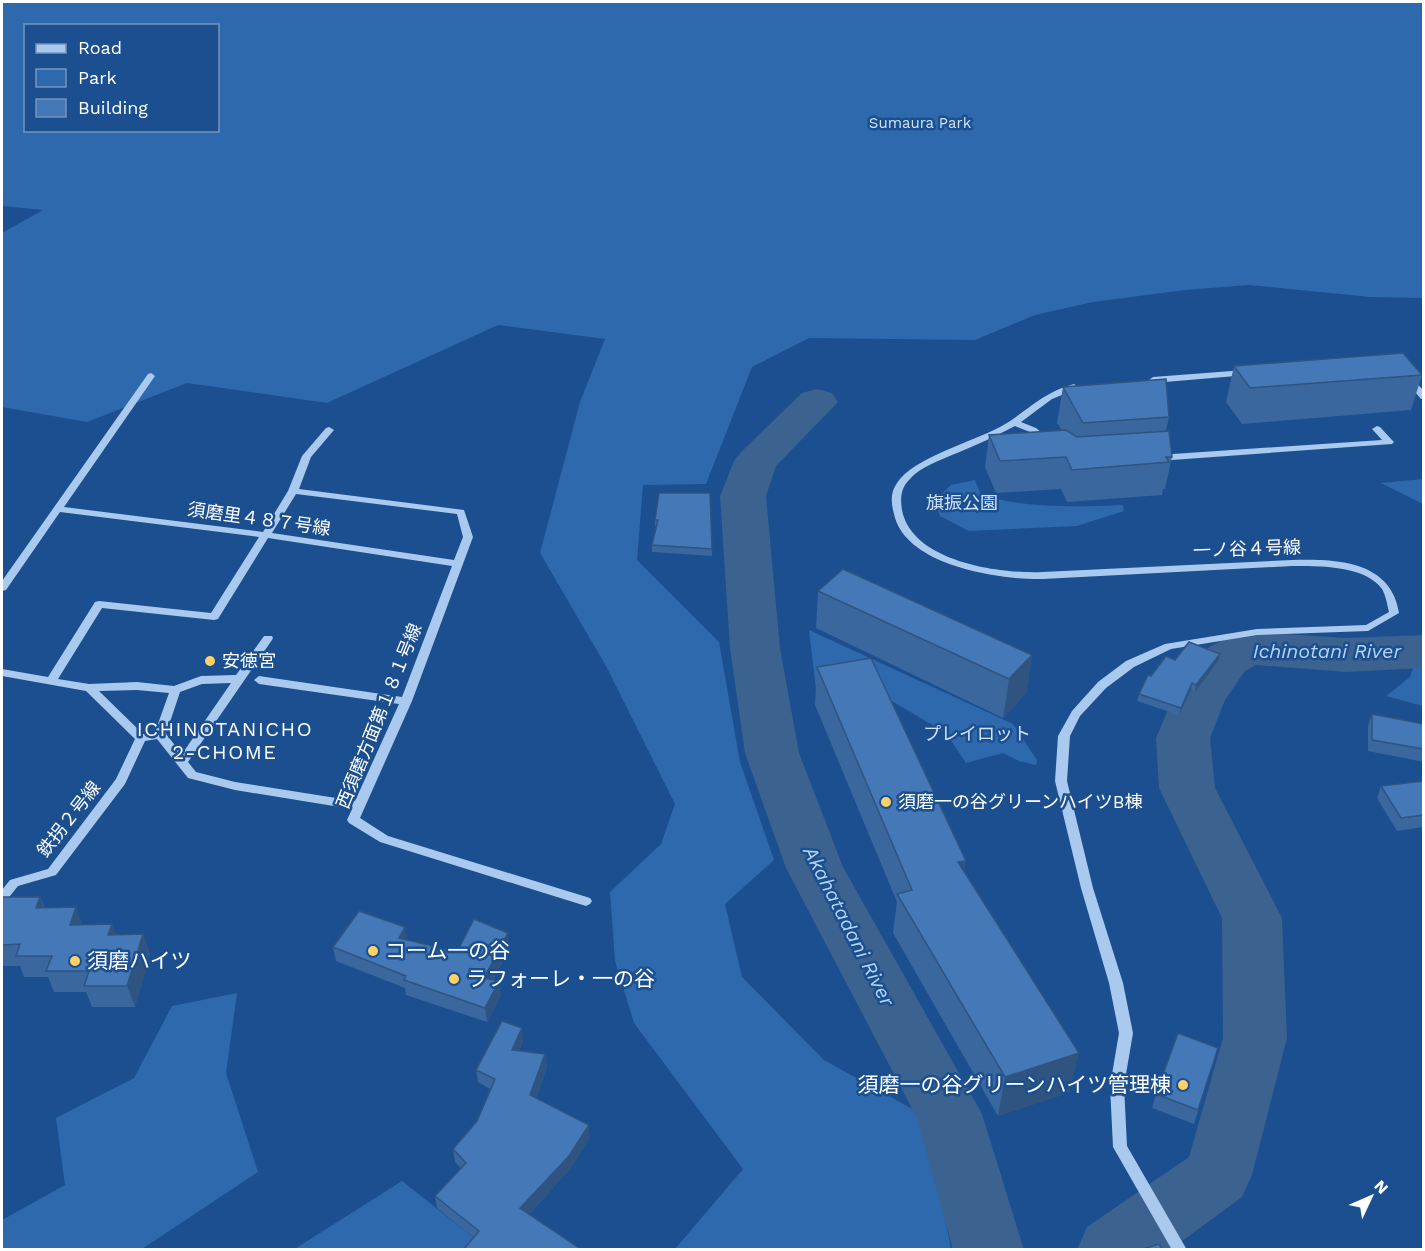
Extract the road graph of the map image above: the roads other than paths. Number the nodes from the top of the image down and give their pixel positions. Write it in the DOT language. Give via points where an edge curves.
graph roads {
  1 [pos="1253,372"];
  2 [pos="1414,373"];
  3 [pos="151,376"];
  4 [pos="1137,381"];
  5 [pos="1090,385"];
  6 [pos="1424,396"];
  7 [pos="1014,422"];
  8 [pos="1377,429"];
  9 [pos="329,430"];
  10 [pos="1050,444"];
  11 [pos="1142,459"];
  12 [pos="293,491"];
  13 [pos="56,510"];
  14 [pos="266,535"];
  15 [pos="458,564"];
  16 [pos="2,588"];
  17 [pos="268,638"];
  18 [pos="2,672"];
  19 [pos="239,679"];
  20 [pos="259,680"];
  21 [pos="51,681"];
  22 [pos="89,688"];
  23 [pos="176,690"];
  24 [pos="406,701"];
  25 [pos="160,735"];
  26 [pos="141,738"];
  27 [pos="182,762"];
  28 [pos="359,806"];
  29 [pos="2,898"];
  30 [pos="586,901"];
  31 [pos="1180,1250"];
  1 -- 4 [label="street"];
  2 -- 6 [label="street" via="1396,374 1410,381"];
  3 -- 13 [label="street"];
  5 -- 7 [label="street, 一ノ谷４号線" via="1059,390"];
  7 -- 10 [label="street" via="1033,430"];
  7 -- 31 [label="street, 一ノ谷４号線" via="915,468 903,482 896,497 898,520 918,542 962,565 1004,574 1336,564 1374,576 1391,593 1394,613 1368,628 1257,632 1169,646 1130,664 1102,685 1064,736 1061,781 1126,1033 1117,1086 1121,1148"];
  8 -- 11 [label="street" via="1389,442"];
  9 -- 12 [label="street" via="307,456"];
  12 -- 14 [label="street"];
  12 -- 15 [label="street, 西須磨方面第１８１号線" via="461,512 468,537"];
  13 -- 14 [label="street, 須磨里４８７号線"];
  13 -- 16 [label="street"];
  14 -- 15 [label="street, 須磨里４８７号線"];
  14 -- 21 [label="street" via="214,617 99,604"];
  15 -- 24 [label="street, 西須磨方面第１８１号線"];
  17 -- 19 [label="street"];
  18 -- 21 [label="street"];
  19 -- 23 [label="street" via="201,680"];
  19 -- 27 [label="street"];
  20 -- 24 [label="street"];
  21 -- 22 [label="street"];
  22 -- 23 [label="street" via="137,686"];
  22 -- 26 [label="street"];
  23 -- 25 [label="street"];
  24 -- 28 [label="street, 西須磨方面第１８１号線"];
  25 -- 26 [label="street"];
  25 -- 27 [label="street"];
  26 -- 29 [label="street, 鉄拐２号線" via="121,781 52,872 14,883"];
  27 -- 28 [label="street" via="192,775 234,786"];
  28 -- 30 [label="street, 西須磨方面第１８１号線" via="353,820 384,840"];
}
